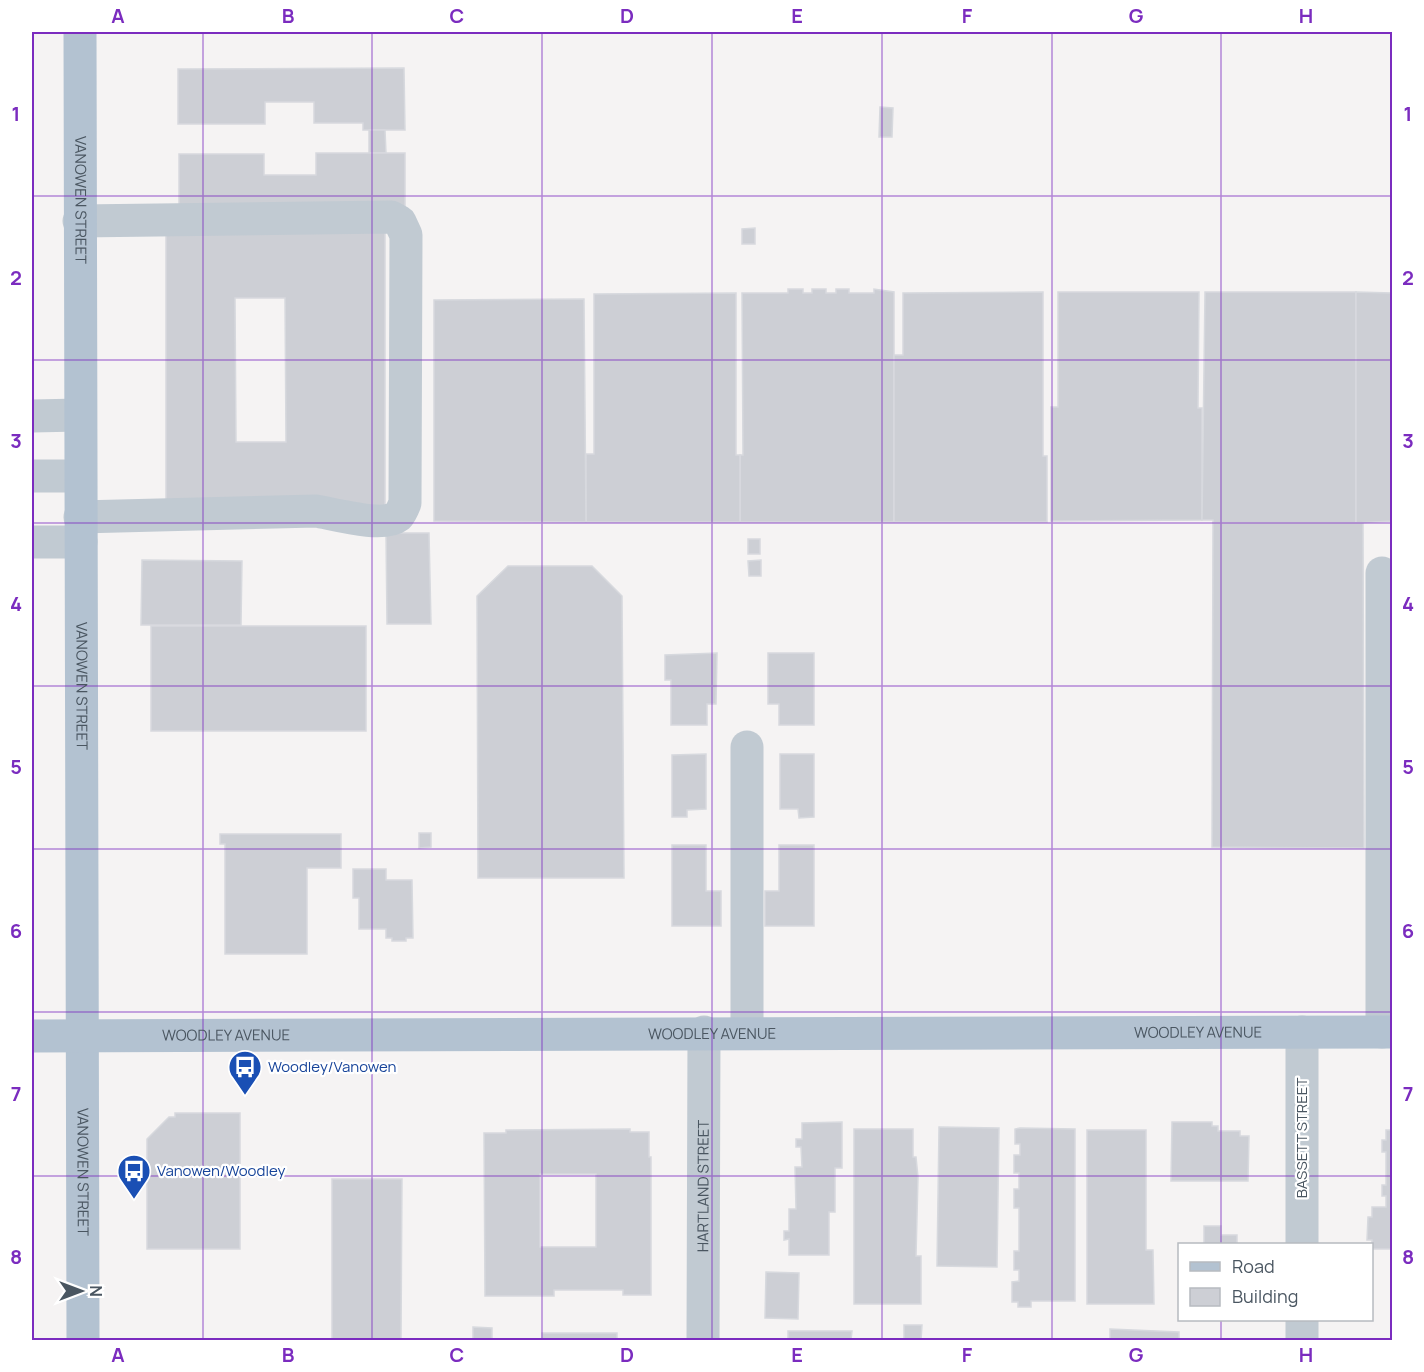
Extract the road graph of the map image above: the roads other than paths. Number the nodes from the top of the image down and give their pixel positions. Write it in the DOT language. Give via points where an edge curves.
graph roads {
  1 [pos="80,32"];
  2 [pos="79,221"];
  3 [pos="80,415"];
  4 [pos="32,416"];
  5 [pos="32,476"];
  6 [pos="80,476"];
  7 [pos="80,530"];
  8 [pos="32,542"];
  9 [pos="1382,573"];
  10 [pos="747,747"];
  11 [pos="704,1032"];
  12 [pos="747,1032"];
  13 [pos="1302,1032"];
  14 [pos="1387,1032"];
  15 [pos="32,1036"];
  16 [pos="83,1036"];
  17 [pos="1302,1243"];
  18 [pos="1302,1321"];
  19 [pos="83,1341"];
  20 [pos="703,1341"];
  21 [pos="1302,1341"];
  1 -- 2 [label="main road, VANOWEN STREET"];
  2 -- 3 [label="main road, VANOWEN STREET"];
  2 -- 7 [label="street" via="391,217 400,222 406,235 405,503 400,515 391,520 336,517 316,511"];
  3 -- 4 [label="street"];
  3 -- 6 [label="main road, VANOWEN STREET"];
  5 -- 6 [label="street"];
  6 -- 7 [label="main road, VANOWEN STREET"];
  7 -- 8 [label="street"];
  7 -- 16 [label="main road, VANOWEN STREET"];
  9 -- 14 [label="street"];
  10 -- 12 [label="street"];
  11 -- 12 [label="main road, WOODLEY AVENUE"];
  11 -- 16 [label="main road, WOODLEY AVENUE"];
  11 -- 20 [label="street, HARTLAND STREET"];
  12 -- 13 [label="main road, WOODLEY AVENUE"];
  13 -- 14 [label="main road, WOODLEY AVENUE"];
  13 -- 17 [label="street, BASSETT STREET"];
  15 -- 16 [label="main road, WOODLEY AVENUE"];
  16 -- 19 [label="main road, VANOWEN STREET"];
  18 -- 21 [label="street"];
}
